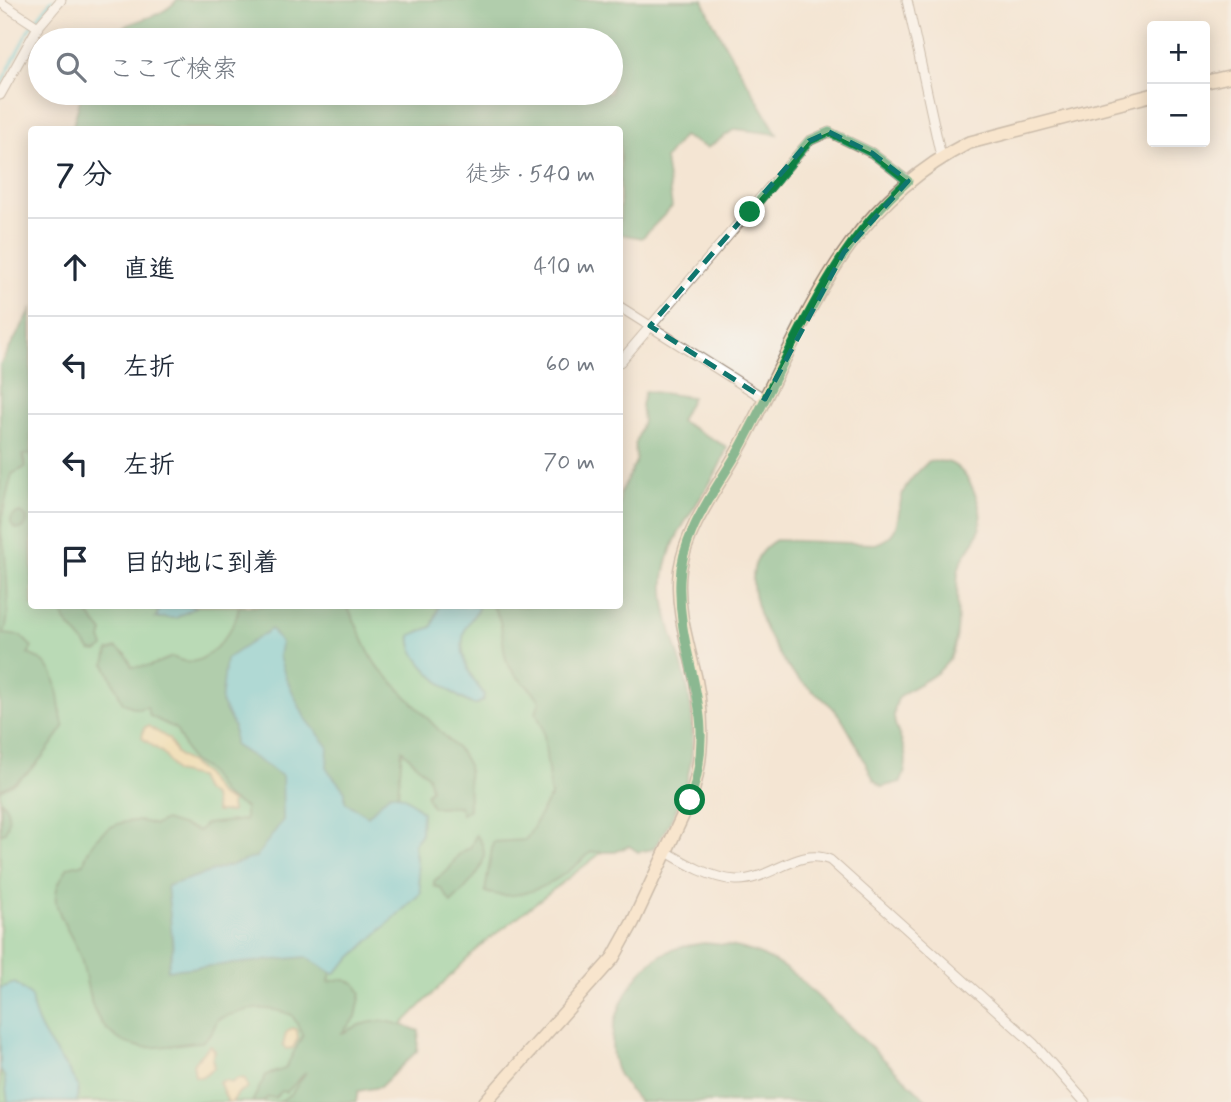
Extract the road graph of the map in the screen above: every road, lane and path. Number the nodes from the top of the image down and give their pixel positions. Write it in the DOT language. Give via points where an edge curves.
graph roads {
  1 [pos="61,0"];
  2 [pos="906,0"];
  3 [pos="0,2"];
  4 [pos="38,27"];
  5 [pos="28,45"];
  6 [pos="1230,80"];
  7 [pos="1210,82"];
  8 [pos="0,95"];
  9 [pos="1147,96"];
  10 [pos="941,157"];
  11 [pos="908,181"];
  12 [pos="623,309"];
  13 [pos="650,326"];
  14 [pos="623,358"];
  15 [pos="765,399"];
  16 [pos="665,850"];
  17 [pos="485,1102"];
  18 [pos="1085,1102"];
  1 -- 4 [label="street"];
  2 -- 10 [label="street"];
  3 -- 4 [label="street"];
  5 -- 8 [label="street"];
  6 -- 7 [label="street"];
  9 -- 10 [label="street" via="968,144"];
  10 -- 11 [label="street"];
  11 -- 13 [label="street" via="872,153 829,132 809,141"];
  11 -- 15 [label="street" via="844,251 813,301"];
  12 -- 13 [label="street"];
  13 -- 14 [label="street"];
  13 -- 15 [label="street"];
  15 -- 16 [label="street" via="691,533 680,569 681,616 700,700 702,744 697,780"];
  16 -- 17 [label="street" via="613,958"];
  16 -- 18 [label="street" via="706,872 735,880 759,877 814,856 830,860 1033,1043"];
}
